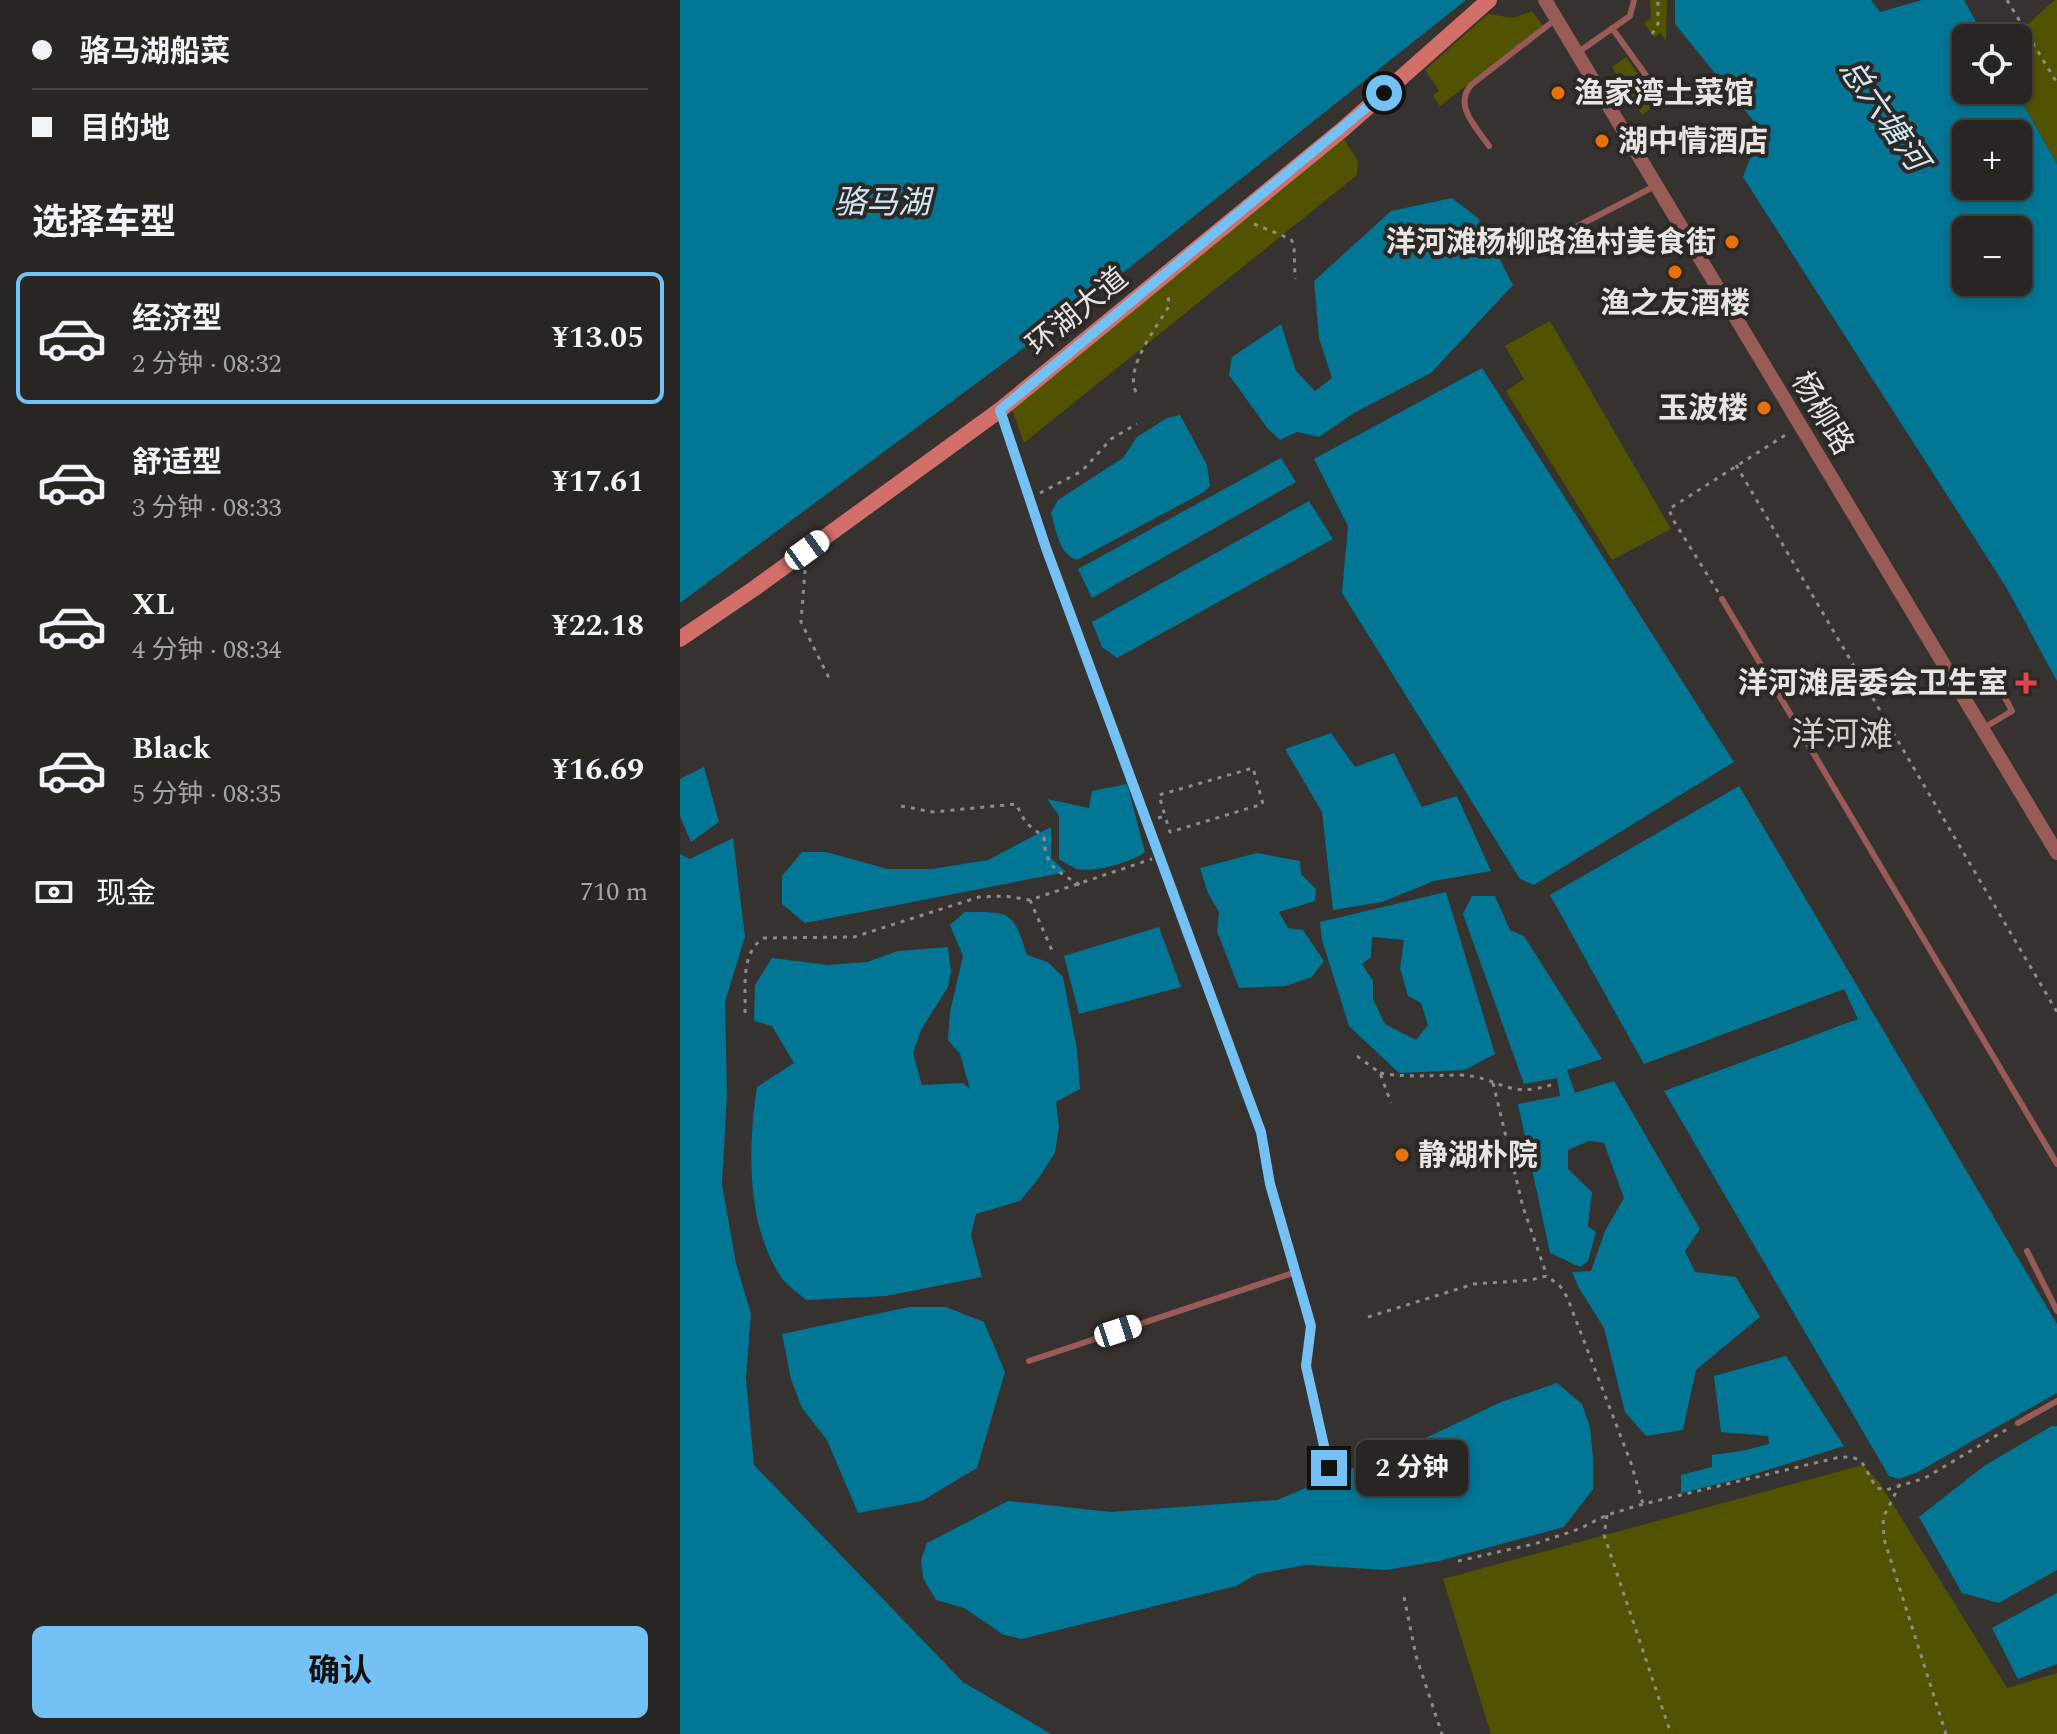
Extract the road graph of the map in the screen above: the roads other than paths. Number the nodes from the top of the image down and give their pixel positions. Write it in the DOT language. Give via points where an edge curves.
graph roads {
  1 [pos="1489,0"];
  2 [pos="1545,0"];
  3 [pos="1634,0"];
  4 [pos="1556,19"];
  5 [pos="1612,28"];
  6 [pos="1577,53"];
  7 [pos="1663,99"];
  8 [pos="1489,146"];
  9 [pos="1656,186"];
  10 [pos="1551,240"];
  11 [pos="1000,410"];
  12 [pos="1722,599"];
  13 [pos="680,639"];
  14 [pos="1990,670"];
  15 [pos="1982,729"];
  16 [pos="2057,853"];
  17 [pos="2057,1164"];
  18 [pos="2027,1251"];
  19 [pos="1296,1272"];
  20 [pos="2057,1311"];
  21 [pos="1029,1361"];
  22 [pos="2057,1401"];
  23 [pos="2018,1423"];
  24 [pos="1329,1468"];
  1 -- 11 [label="main road, 环湖大道" via="1342,130"];
  2 -- 4 [label="street, 杨柳路"];
  3 -- 5 [label="lane" via="1630,16"];
  4 -- 6 [label="street, 杨柳路"];
  4 -- 8 [label="lane" via="1464,93 1466,112"];
  5 -- 6 [label="lane"];
  5 -- 7 [label="lane"];
  6 -- 9 [label="street, 杨柳路"];
  9 -- 10 [label="lane"];
  9 -- 15 [label="street, 杨柳路"];
  11 -- 13 [label="main road, 环湖大道"];
  11 -- 19 [label="lane" via="1261,1132"];
  12 -- 17 [label="lane"];
  14 -- 15 [label="lane" via="2012,711"];
  15 -- 16 [label="street, 杨柳路"];
  18 -- 20 [label="lane"];
  19 -- 21 [label="lane"];
  19 -- 24 [label="lane" via="1311,1326 1306,1366"];
  22 -- 23 [label="lane"];
}
